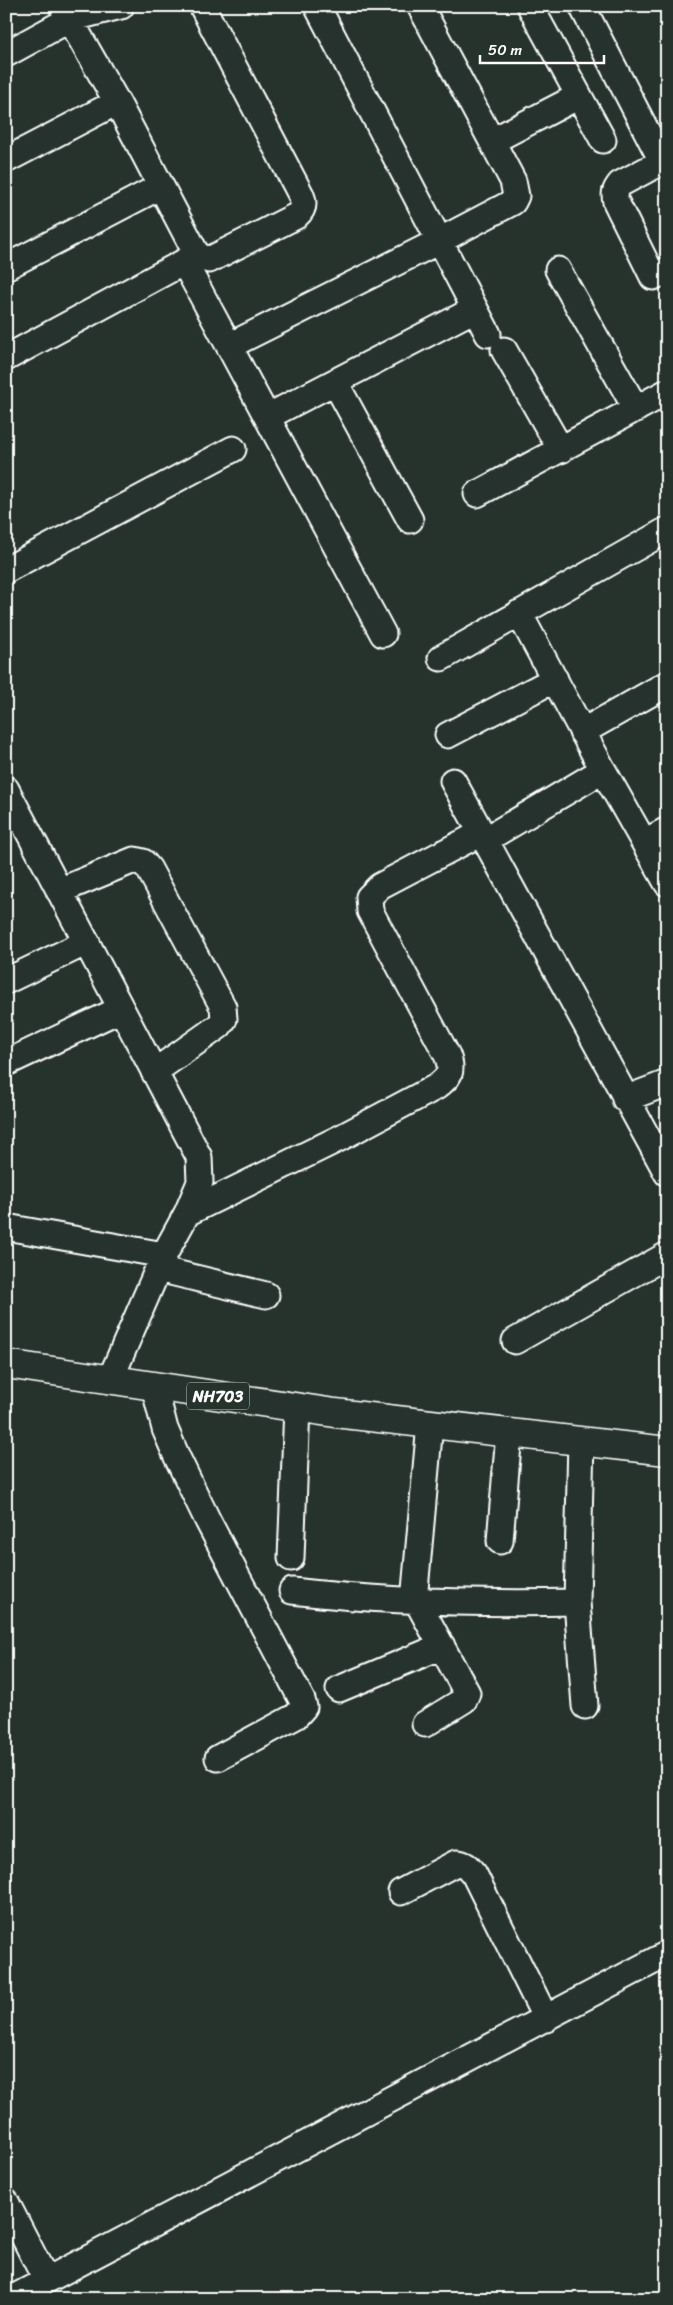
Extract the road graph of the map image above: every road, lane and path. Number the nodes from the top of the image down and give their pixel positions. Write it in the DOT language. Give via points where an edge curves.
graph roads {
  1 [pos="121,6"];
  2 [pos="202,6"];
  3 [pos="316,6"];
  4 [pos="420,6"];
  5 [pos="530,6"];
  6 [pos="582,6"];
  7 [pos="66,13"];
  8 [pos="6,54"];
  9 [pos="579,96"];
  10 [pos="117,102"];
  11 [pos="603,140"];
  12 [pos="492,141"];
  13 [pos="6,160"];
  14 [pos="664,160"];
  15 [pos="161,186"];
  16 [pos="439,241"];
  17 [pos="191,259"];
  18 [pos="6,267"];
  19 [pos="558,270"];
  20 [pos="667,270"];
  21 [pos="475,309"];
  22 [pos="229,346"];
  23 [pos="6,358"];
  24 [pos="335,382"];
  25 [pos="667,392"];
  26 [pos="636,409"];
  27 [pos="267,417"];
  28 [pos="233,449"];
  29 [pos="561,450"];
  30 [pos="477,494"];
  31 [pos="410,520"];
  32 [pos="667,530"];
  33 [pos="6,570"];
  34 [pos="519,613"];
  35 [pos="383,634"];
  36 [pos="441,658"];
  37 [pos="554,680"];
  38 [pos="667,684"];
  39 [pos="582,732"];
  40 [pos="448,736"];
  41 [pos="603,770"];
  42 [pos="452,781"];
  43 [pos="6,789"];
  44 [pos="667,830"];
  45 [pos="483,836"];
  46 [pos="644,842"];
  47 [pos="667,883"];
  48 [pos="60,891"];
  49 [pos="86,942"];
  50 [pos="6,981"];
  51 [pos="121,1008"];
  52 [pos="6,1063"];
  53 [pos="154,1072"];
  54 [pos="667,1084"];
  55 [pos="625,1099"];
  56 [pos="667,1173"];
  57 [pos="187,1213"];
  58 [pos="6,1227"];
  59 [pos="667,1255"];
  60 [pos="161,1262"];
  61 [pos="266,1295"];
  62 [pos="515,1340"];
  63 [pos="6,1364"];
  64 [pos="110,1380"];
  65 [pos="154,1386"];
  66 [pos="297,1407"];
  67 [pos="430,1424"];
  68 [pos="509,1433"];
  69 [pos="581,1441"];
  70 [pos="667,1451"];
  71 [pos="500,1541"];
  72 [pos="291,1558"];
  73 [pos="292,1591"];
  74 [pos="416,1601"];
  75 [pos="577,1602"];
  76 [pos="442,1646"];
  77 [pos="339,1689"];
  78 [pos="585,1706"];
  79 [pos="425,1724"];
  80 [pos="218,1758"];
  81 [pos="401,1892"];
  82 [pos="667,1954"];
  83 [pos="546,2019"];
  84 [pos="6,2202"];
  85 [pos="46,2280"];
  86 [pos="21,2297"];
  1 -- 7 [label="street"];
  2 -- 17 [label="street" via="302,195 303,205 296,216 214,258"];
  3 -- 16 [label="street"];
  4 -- 12 [label="street"];
  5 -- 9 [label="street"];
  6 -- 14 [label="street"];
  7 -- 8 [label="street"];
  7 -- 10 [label="street"];
  9 -- 11 [label="street"];
  9 -- 12 [label="street"];
  10 -- 13 [label="street"];
  10 -- 15 [label="street"];
  12 -- 16 [label="street" via="513,181 516,196 513,202"];
  14 -- 20 [label="street" via="620,184 614,195 653,277"];
  15 -- 17 [label="street"];
  15 -- 18 [label="street"];
  16 -- 21 [label="street"];
  16 -- 22 [label="street"];
  17 -- 22 [label="street"];
  17 -- 23 [label="street"];
  19 -- 26 [label="street"];
  21 -- 24 [label="street"];
  21 -- 29 [label="street"];
  22 -- 27 [label="street"];
  24 -- 27 [label="street"];
  24 -- 31 [label="street"];
  25 -- 26 [label="street"];
  26 -- 29 [label="street"];
  27 -- 35 [label="street"];
  28 -- 33 [label="street"];
  29 -- 30 [label="street"];
  32 -- 34 [label="street"];
  34 -- 36 [label="street"];
  34 -- 37 [label="street"];
  37 -- 39 [label="street"];
  37 -- 40 [label="street"];
  38 -- 39 [label="street"];
  39 -- 41 [label="street"];
  41 -- 45 [label="street"];
  41 -- 46 [label="street"];
  42 -- 45 [label="street"];
  43 -- 48 [label="street"];
  44 -- 46 [label="street"];
  45 -- 55 [label="street"];
  45 -- 57 [label="street" via="380,886 369,897 370,911 452,1066 448,1078 436,1088 340,1138"];
  46 -- 47 [label="street"];
  48 -- 49 [label="street"];
  48 -- 53 [label="street" via="134,860 143,862 223,1007 224,1019 220,1026"];
  49 -- 50 [label="street"];
  49 -- 51 [label="street"];
  51 -- 52 [label="street"];
  51 -- 53 [label="street"];
  53 -- 57 [label="street" via="199,1157 200,1182"];
  54 -- 55 [label="street"];
  55 -- 56 [label="street"];
  57 -- 60 [label="street"];
  58 -- 60 [label="street"];
  59 -- 62 [label="street"];
  60 -- 61 [label="street"];
  60 -- 64 [label="street"];
  63 -- 64 [label="highway, NH703"];
  64 -- 65 [label="highway, NH703"];
  65 -- 66 [label="highway, NH703"];
  65 -- 80 [label="street" via="165,1429 177,1457 304,1707 296,1716"];
  66 -- 67 [label="highway, NH703"];
  66 -- 72 [label="street"];
  67 -- 68 [label="highway, NH703"];
  67 -- 74 [label="street"];
  68 -- 69 [label="highway, NH703"];
  68 -- 71 [label="street"];
  69 -- 70 [label="highway, NH703"];
  69 -- 75 [label="street"];
  73 -- 74 [label="street"];
  74 -- 75 [label="street" via="490,1604"];
  74 -- 76 [label="street"];
  75 -- 78 [label="street"];
  76 -- 77 [label="street"];
  76 -- 79 [label="street" via="464,1686 466,1697"];
  81 -- 83 [label="street" via="456,1863 465,1864 474,1874"];
  82 -- 83 [label="street"];
  83 -- 85 [label="street"];
  84 -- 85 [label="street"];
  85 -- 86 [label="street"];
}
